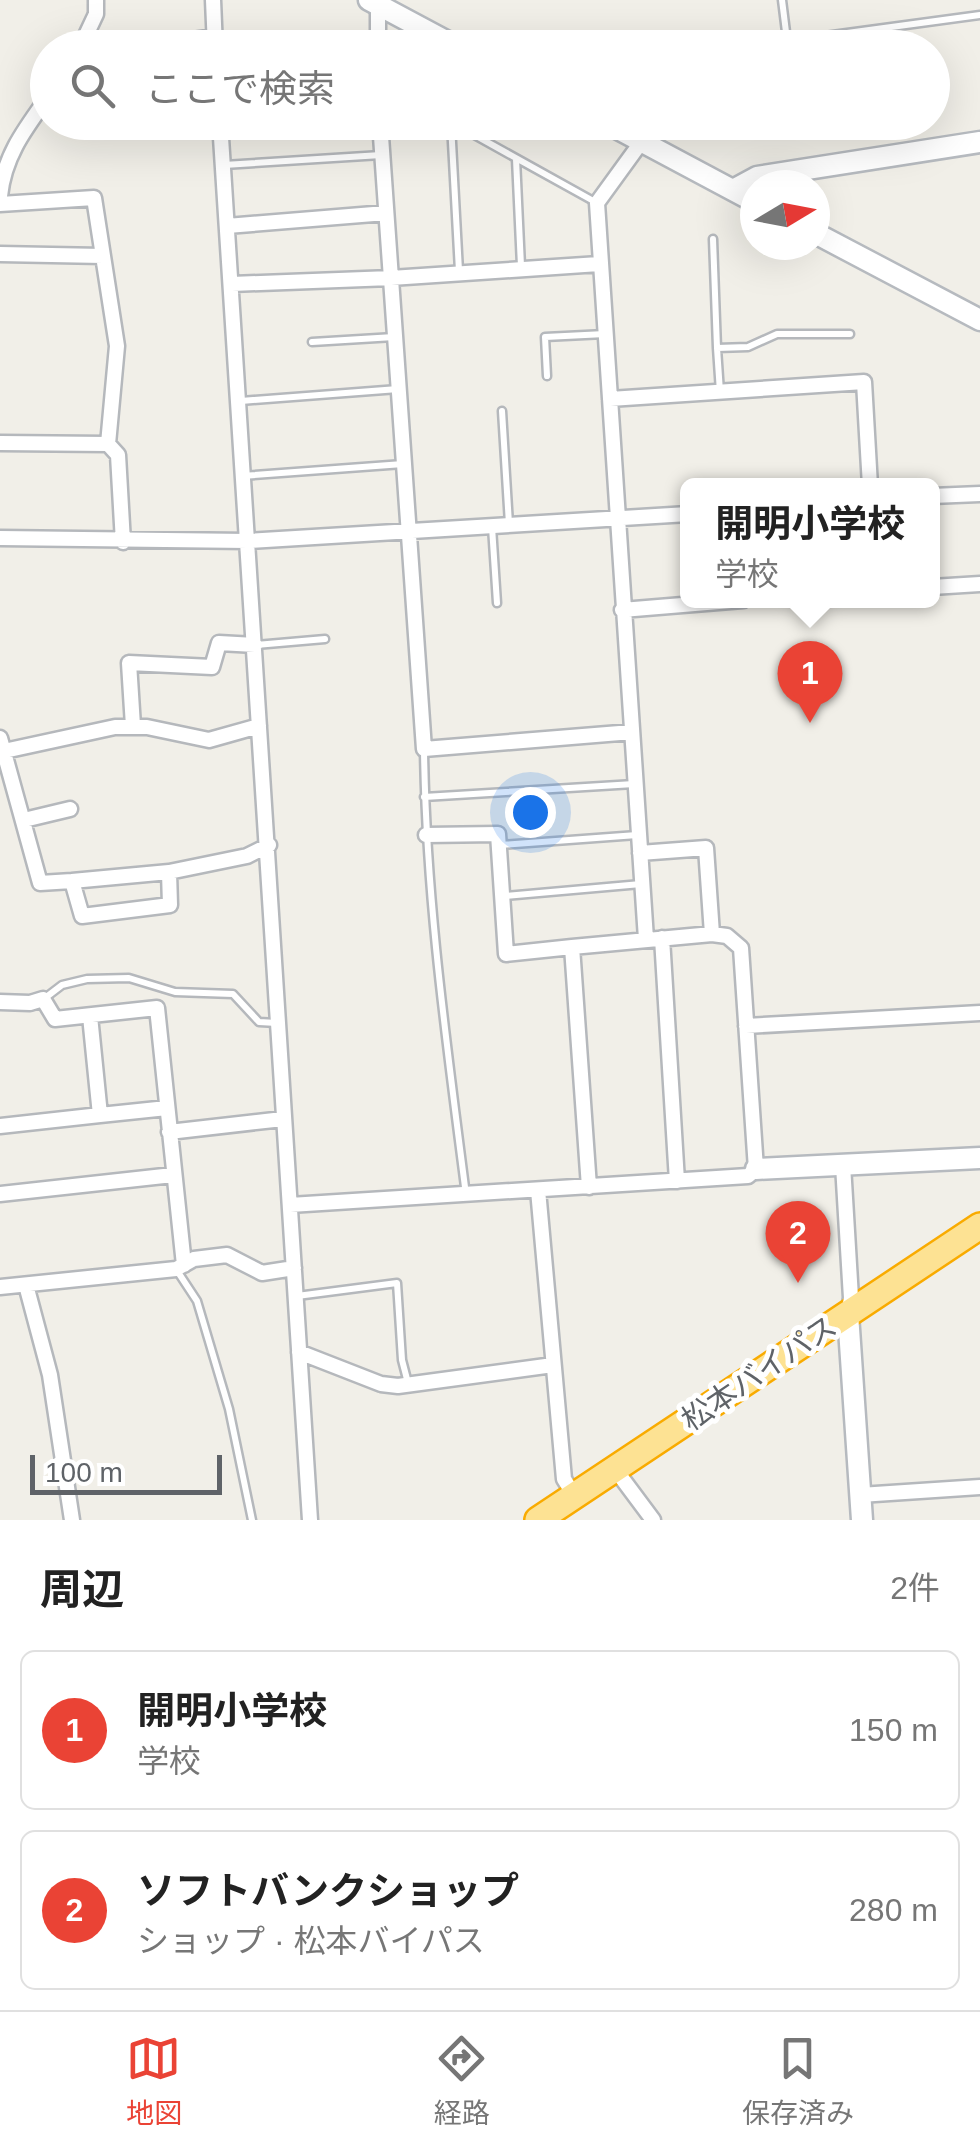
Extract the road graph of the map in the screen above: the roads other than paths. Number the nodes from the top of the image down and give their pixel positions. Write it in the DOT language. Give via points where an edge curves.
graph roads {
  1 [pos="96,0"];
  2 [pos="213,0"];
  3 [pos="782,0"];
  4 [pos="375,2"];
  5 [pos="980,15"];
  6 [pos="88,30"];
  7 [pos="214,30"];
  8 [pos="377,30"];
  9 [pos="426,30"];
  10 [pos="786,30"];
  11 [pos="881,30"];
  12 [pos="30,122"];
  13 [pos="221,140"];
  14 [pos="381,140"];
  15 [pos="452,140"];
  16 [pos="484,140"];
  17 [pos="642,141"];
  18 [pos="980,142"];
  19 [pos="382,156"];
  20 [pos="516,158"];
  21 [pos="223,165"];
  22 [pos="1,176"];
  23 [pos="734,190"];
  24 [pos="740,193"];
  25 [pos="0,200"];
  26 [pos="597,203"];
  27 [pos="386,213"];
  28 [pos="228,226"];
  29 [pos="713,239"];
  30 [pos="830,241"];
  31 [pos="0,254"];
  32 [pos="103,256"];
  33 [pos="599,264"];
  34 [pos="522,269"];
  35 [pos="459,274"];
  36 [pos="391,278"];
  37 [pos="232,284"];
  38 [pos="980,320"];
  39 [pos="604,334"];
  40 [pos="850,334"];
  41 [pos="395,336"];
  42 [pos="312,342"];
  43 [pos="717,348"];
  44 [pos="547,376"];
  45 [pos="399,389"];
  46 [pos="720,392"];
  47 [pos="610,399"];
  48 [pos="238,402"];
  49 [pos="502,411"];
  50 [pos="0,443"];
  51 [pos="108,444"];
  52 [pos="404,464"];
  53 [pos="242,476"];
  54 [pos="870,478"];
  55 [pos="980,494"];
  56 [pos="940,496"];
  57 [pos="680,515"];
  58 [pos="616,519"];
  59 [pos="509,524"];
  60 [pos="492,526"];
  61 [pos="409,531"];
  62 [pos="0,538"];
  63 [pos="248,541"];
  64 [pos="122,542"];
  65 [pos="980,584"];
  66 [pos="940,586"];
  67 [pos="497,603"];
  68 [pos="680,605"];
  69 [pos="622,610"];
  70 [pos="325,639"];
  71 [pos="254,645"];
  72 [pos="133,726"];
  73 [pos="259,726"];
  74 [pos="632,732"];
  75 [pos="1,747"];
  76 [pos="424,749"];
  77 [pos="635,784"];
  78 [pos="424,796"];
  79 [pos="70,810"];
  80 [pos="24,820"];
  81 [pos="426,835"];
  82 [pos="638,835"];
  83 [pos="269,844"];
  84 [pos="498,845"];
  85 [pos="640,853"];
  86 [pos="169,872"];
  87 [pos="72,880"];
  88 [pos="642,884"];
  89 [pos="502,896"];
  90 [pos="712,934"];
  91 [pos="646,938"];
  92 [pos="662,938"];
  93 [pos="572,948"];
  94 [pos="44,999"];
  95 [pos="0,1002"];
  96 [pos="980,1012"];
  97 [pos="90,1016"];
  98 [pos="278,1023"];
  99 [pos="746,1026"];
  100 [pos="167,1108"];
  101 [pos="100,1116"];
  102 [pos="283,1119"];
  103 [pos="0,1126"];
  104 [pos="169,1132"];
  105 [pos="980,1158"];
  106 [pos="843,1165"];
  107 [pos="756,1168"];
  108 [pos="173,1175"];
  109 [pos="677,1181"];
  110 [pos="588,1187"];
  111 [pos="538,1190"];
  112 [pos="0,1194"];
  113 [pos="466,1195"];
  114 [pos="290,1206"];
  115 [pos="980,1226"];
  116 [pos="180,1267"];
  117 [pos="294,1268"];
  118 [pos="26,1285"];
  119 [pos="0,1287"];
  120 [pos="296,1296"];
  121 [pos="848,1314"];
  122 [pos="299,1352"];
  123 [pos="553,1365"];
  124 [pos="409,1385"];
  125 [pos="615,1468"];
  126 [pos="980,1487"];
  127 [pos="860,1495"];
  128 [pos="556,1511"];
  129 [pos="72,1520"];
  130 [pos="252,1520"];
  131 [pos="310,1520"];
  132 [pos="653,1520"];
  133 [pos="862,1520"];
  1 -- 6 [label="street"];
  2 -- 7 [label="street"];
  3 -- 10 [label="lane"];
  4 -- 8 [label="street"];
  4 -- 9 [label="street"];
  5 -- 11 [label="lane"];
  12 -- 22 [label="street"];
  13 -- 21 [label="street"];
  14 -- 19 [label="street"];
  15 -- 35 [label="lane"];
  16 -- 20 [label="lane"];
  17 -- 23 [label="street"];
  17 -- 26 [label="street"];
  18 -- 23 [label="street" via="756,177"];
  19 -- 21 [label="lane"];
  19 -- 27 [label="street"];
  20 -- 26 [label="lane"];
  20 -- 34 [label="lane"];
  21 -- 28 [label="street"];
  22 -- 25 [label="street"];
  23 -- 24 [label="street"];
  25 -- 32 [label="street" via="94,198"];
  26 -- 33 [label="street"];
  27 -- 28 [label="street"];
  27 -- 36 [label="street"];
  28 -- 37 [label="street"];
  29 -- 43 [label="lane"];
  30 -- 38 [label="street"];
  31 -- 32 [label="street"];
  32 -- 51 [label="street" via="117,346"];
  33 -- 34 [label="street"];
  33 -- 39 [label="street"];
  34 -- 35 [label="street"];
  35 -- 36 [label="street"];
  36 -- 37 [label="street"];
  36 -- 41 [label="street"];
  37 -- 48 [label="street"];
  39 -- 44 [label="lane" via="545,337"];
  39 -- 47 [label="street"];
  40 -- 43 [label="lane" via="778,334"];
  41 -- 42 [label="lane"];
  41 -- 45 [label="street"];
  43 -- 46 [label="lane"];
  45 -- 48 [label="lane"];
  45 -- 52 [label="street"];
  46 -- 47 [label="street"];
  46 -- 54 [label="street" via="864,382"];
  47 -- 58 [label="street"];
  48 -- 53 [label="street"];
  49 -- 59 [label="lane"];
  50 -- 51 [label="street"];
  51 -- 64 [label="street" via="118,455"];
  52 -- 53 [label="lane"];
  52 -- 61 [label="street"];
  53 -- 63 [label="street"];
  55 -- 56 [label="street"];
  57 -- 58 [label="street"];
  58 -- 59 [label="street"];
  58 -- 69 [label="street"];
  59 -- 60 [label="street"];
  60 -- 61 [label="street"];
  60 -- 67 [label="lane"];
  61 -- 63 [label="street"];
  61 -- 76 [label="street"];
  62 -- 64 [label="street"];
  63 -- 64 [label="street"];
  63 -- 71 [label="street"];
  65 -- 66 [label="street"];
  68 -- 69 [label="street"];
  69 -- 74 [label="street"];
  70 -- 71 [label="lane"];
  71 -- 72 [label="street" via="219,643 212,667 128,664"];
  71 -- 73 [label="street"];
  72 -- 73 [label="street" via="209,740"];
  72 -- 75 [label="street"];
  73 -- 83 [label="street"];
  74 -- 76 [label="street"];
  74 -- 77 [label="street"];
  75 -- 80 [label="street"];
  76 -- 78 [label="lane"];
  77 -- 78 [label="lane"];
  77 -- 82 [label="street"];
  78 -- 81 [label="lane"];
  79 -- 80 [label="street"];
  80 -- 87 [label="street" via="40,883"];
  81 -- 84 [label="street" via="498,834"];
  81 -- 113 [label="lane"];
  82 -- 84 [label="lane"];
  82 -- 85 [label="street"];
  83 -- 86 [label="street" via="247,856"];
  83 -- 98 [label="street"];
  84 -- 89 [label="street"];
  85 -- 88 [label="street"];
  85 -- 90 [label="street" via="706,848"];
  86 -- 87 [label="street"];
  86 -- 87 [label="street" via="170,906 82,916"];
  88 -- 89 [label="lane"];
  88 -- 91 [label="street"];
  89 -- 93 [label="street" via="506,954"];
  90 -- 92 [label="street"];
  90 -- 99 [label="street" via="741,948"];
  91 -- 92 [label="street"];
  91 -- 93 [label="street"];
  92 -- 109 [label="street"];
  93 -- 110 [label="street"];
  94 -- 95 [label="street"];
  94 -- 97 [label="street" via="56,1019"];
  94 -- 98 [label="lane" via="77,980 129,978 175,992 233,994 260,1022"];
  96 -- 99 [label="street"];
  97 -- 100 [label="street" via="157,1008"];
  97 -- 101 [label="street"];
  98 -- 102 [label="street"];
  99 -- 107 [label="street"];
  100 -- 101 [label="street"];
  100 -- 104 [label="street"];
  101 -- 103 [label="street"];
  102 -- 104 [label="street"];
  102 -- 114 [label="street"];
  104 -- 108 [label="street"];
  105 -- 106 [label="street"];
  106 -- 107 [label="street"];
  106 -- 121 [label="street"];
  107 -- 109 [label="street" via="748,1176"];
  108 -- 112 [label="street"];
  108 -- 116 [label="street"];
  109 -- 110 [label="street"];
  110 -- 111 [label="street"];
  111 -- 113 [label="street"];
  111 -- 123 [label="street"];
  113 -- 114 [label="street"];
  114 -- 117 [label="street"];
  115 -- 121 [label="highway, 松本バイパス"];
  116 -- 117 [label="street" via="226,1256 262,1273"];
  116 -- 118 [label="street"];
  116 -- 130 [label="lane" via="229,1409"];
  117 -- 120 [label="street"];
  118 -- 119 [label="street"];
  118 -- 129 [label="street" via="50,1376"];
  120 -- 122 [label="street"];
  120 -- 124 [label="lane" via="397,1282"];
  121 -- 125 [label="highway, 松本バイパス"];
  121 -- 127 [label="street"];
  122 -- 124 [label="street" via="381,1384"];
  122 -- 131 [label="street"];
  123 -- 124 [label="street"];
  123 -- 128 [label="street" via="564,1479"];
  125 -- 128 [label="highway, 松本バイパス"];
  125 -- 132 [label="street"];
  126 -- 127 [label="street"];
  127 -- 133 [label="street"];
}
